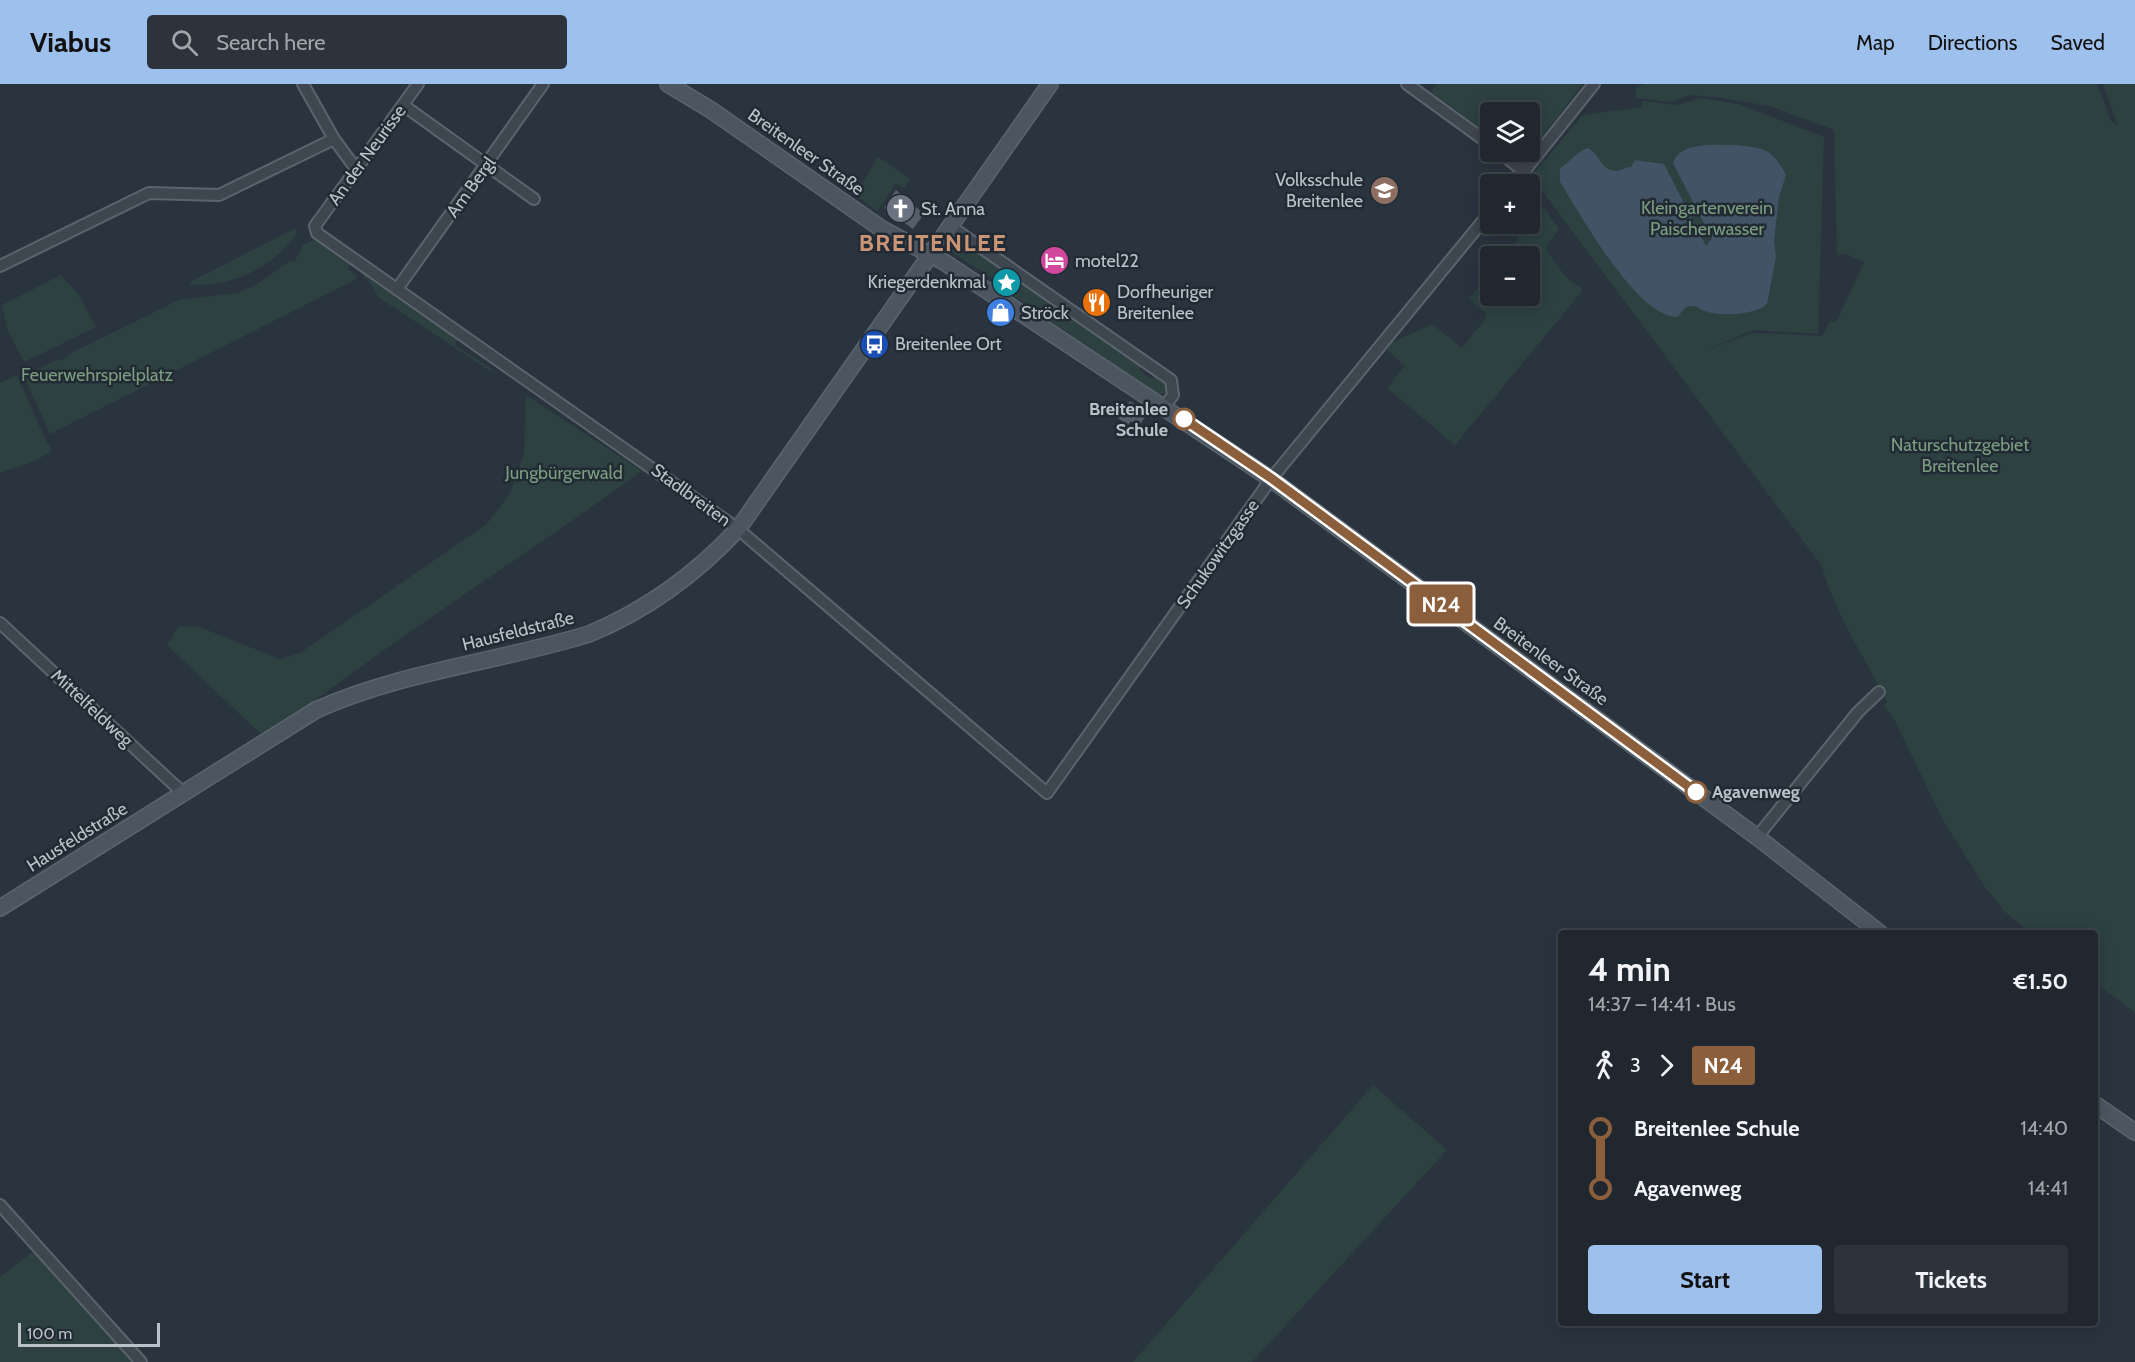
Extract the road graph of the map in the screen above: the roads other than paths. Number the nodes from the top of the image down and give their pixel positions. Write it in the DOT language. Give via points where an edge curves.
graph roads {
  1 [pos="303,84"];
  2 [pos="418,84"];
  3 [pos="543,84"];
  4 [pos="668,84"];
  5 [pos="1050,84"];
  6 [pos="1407,84"];
  7 [pos="1598,85"];
  8 [pos="402,105"];
  9 [pos="1480,137"];
  10 [pos="334,139"];
  11 [pos="1512,162"];
  12 [pos="486,165"];
  13 [pos="356,169"];
  14 [pos="1524,172"];
  15 [pos="534,199"];
  16 [pos="1480,225"];
  17 [pos="315,226"];
  18 [pos="950,226"];
  19 [pos="931,254"];
  20 [pos="0,266"];
  21 [pos="397,289"];
  22 [pos="1165,406"];
  23 [pos="1271,478"];
  24 [pos="738,529"];
  25 [pos="0,623"];
  26 [pos="1879,692"];
  27 [pos="183,793"];
  28 [pos="1047,794"];
  29 [pos="1757,837"];
  30 [pos="0,908"];
  31 [pos="1876,930"];
  32 [pos="2098,1106"];
  33 [pos="2135,1131"];
  34 [pos="0,1204"];
  35 [pos="141,1362"];
  1 -- 10 [label="street"];
  2 -- 8 [label="street, An der Neurisse"];
  3 -- 12 [label="street, Am Bergl"];
  4 -- 19 [label="main road, Breitenleer Straße" via="882,229"];
  5 -- 18 [label="main road, Hausfeldstraße"];
  6 -- 9 [label="street"];
  7 -- 14 [label="street"];
  8 -- 12 [label="street"];
  8 -- 13 [label="street, An der Neurisse"];
  10 -- 13 [label="street"];
  10 -- 20 [label="street" via="219,195 149,193"];
  11 -- 14 [label="street"];
  12 -- 15 [label="street"];
  12 -- 21 [label="street, Am Bergl"];
  13 -- 17 [label="street, An der Neurisse"];
  16 -- 23 [label="street, Schukowitzgasse"];
  17 -- 21 [label="street, Stadlbreiten" via="317,233"];
  18 -- 19 [label="main road, Hausfeldstraße"];
  18 -- 22 [label="street" via="1171,380 1173,395"];
  19 -- 22 [label="main road, Breitenleer Straße"];
  19 -- 24 [label="main road, Hausfeldstraße"];
  21 -- 24 [label="street, Stadlbreiten"];
  22 -- 23 [label="main road, Breitenleer Straße"];
  23 -- 28 [label="street, Schukowitzgasse"];
  23 -- 29 [label="main road, Breitenleer Straße"];
  24 -- 27 [label="main road, Hausfeldstraße" via="677,586 613,624 560,643 354,693 316,710"];
  24 -- 28 [label="street, Stadlbreiten"];
  25 -- 27 [label="street, Mittelfeldweg"];
  26 -- 29 [label="street" via="1858,712"];
  27 -- 30 [label="main road, Hausfeldstraße"];
  29 -- 31 [label="main road, Breitenleer Straße"];
  32 -- 33 [label="main road"];
  34 -- 35 [label="street"];
}
